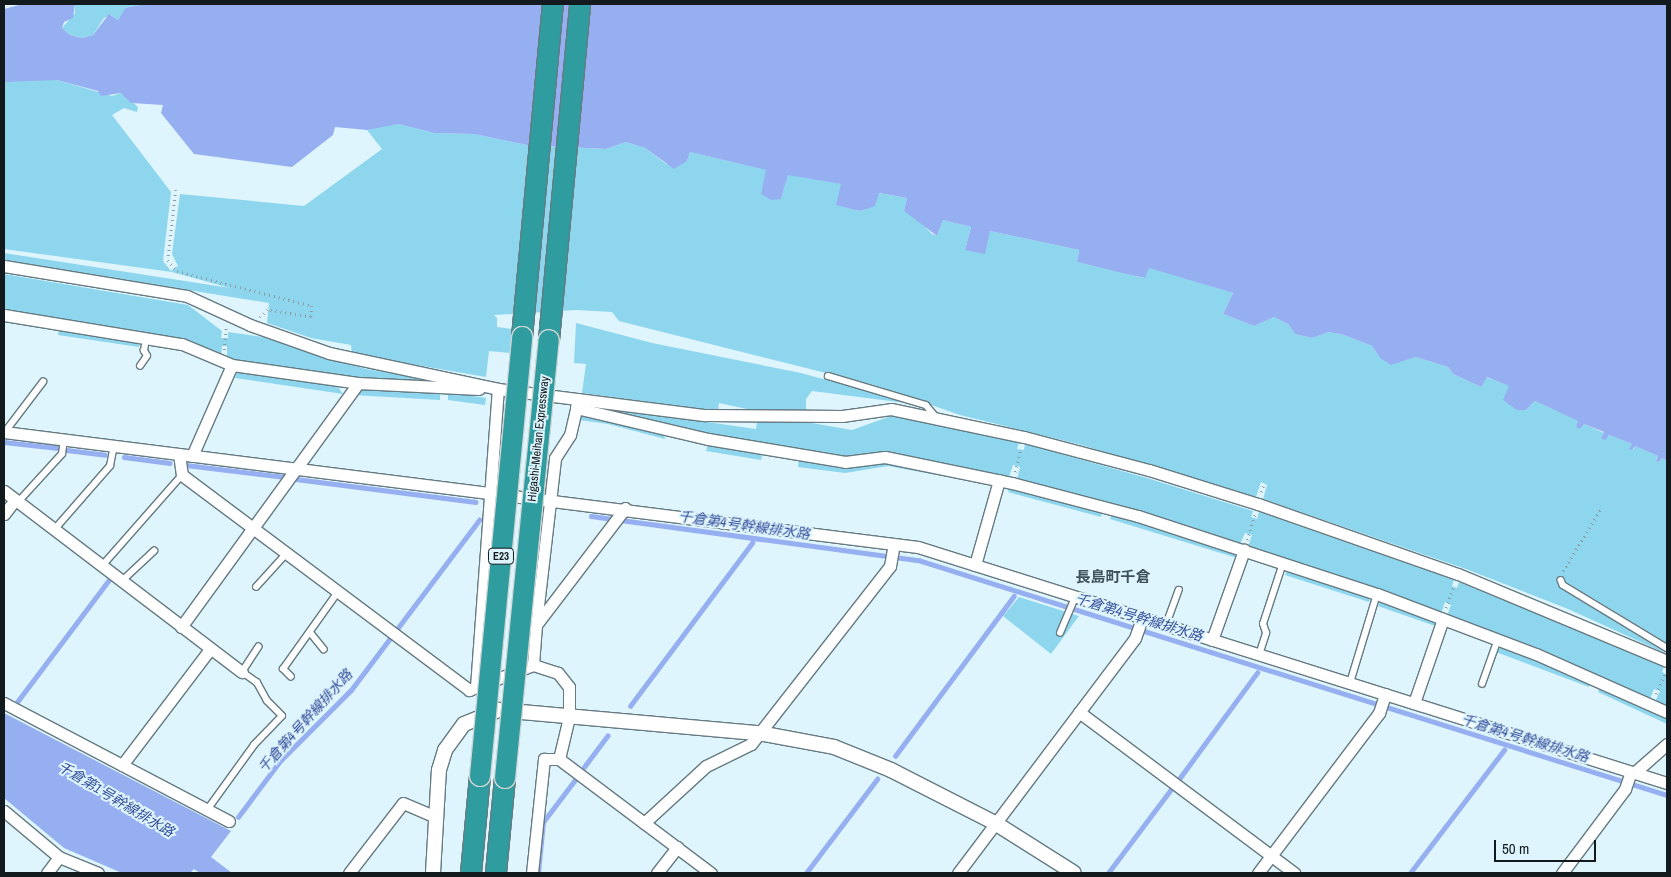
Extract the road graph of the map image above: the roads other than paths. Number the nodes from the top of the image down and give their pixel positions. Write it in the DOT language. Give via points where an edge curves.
graph roads {
  1 [pos="553,4"];
  2 [pos="580,4"];
  3 [pos="4,266"];
  4 [pos="4,315"];
  5 [pos="146,338"];
  6 [pos="232,365"];
  7 [pos="140,366"];
  8 [pos="828,376"];
  9 [pos="43,382"];
  10 [pos="358,383"];
  11 [pos="498,389"];
  12 [pos="577,403"];
  13 [pos="937,419"];
  14 [pos="4,432"];
  15 [pos="64,439"];
  16 [pos="114,446"];
  17 [pos="179,454"];
  18 [pos="192,456"];
  19 [pos="295,470"];
  20 [pos="182,476"];
  21 [pos="999,480"];
  22 [pos="4,491"];
  23 [pos="489,495"];
  24 [pos="15,502"];
  25 [pos="551,503"];
  26 [pos="622,512"];
  27 [pos="4,514"];
  28 [pos="254,530"];
  29 [pos="53,531"];
  30 [pos="1244,550"];
  31 [pos="154,551"];
  32 [pos="893,552"];
  33 [pos="286,554"];
  34 [pos="1283,563"];
  35 [pos="975,565"];
  36 [pos="101,566"];
  37 [pos="1561,580"];
  38 [pos="121,582"];
  39 [pos="256,587"];
  40 [pos="1180,590"];
  41 [pos="338,592"];
  42 [pos="1377,594"];
  43 [pos="1074,599"];
  44 [pos="1442,618"];
  45 [pos="1142,621"];
  46 [pos="536,625"];
  47 [pos="1166,626"];
  48 [pos="181,627"];
  49 [pos="310,632"];
  50 [pos="1060,633"];
  51 [pos="1498,639"];
  52 [pos="1212,640"];
  53 [pos="258,648"];
  54 [pos="1667,648"];
  55 [pos="210,649"];
  56 [pos="324,649"];
  57 [pos="1259,655"];
  58 [pos="1667,661"];
  59 [pos="533,665"];
  60 [pos="242,672"];
  61 [pos="291,677"];
  62 [pos="1350,683"];
  63 [pos="1482,684"];
  64 [pos="476,687"];
  65 [pos="1383,702"];
  66 [pos="4,703"];
  67 [pos="1414,704"];
  68 [pos="1079,712"];
  69 [pos="1667,712"];
  70 [pos="569,717"];
  71 [pos="759,733"];
  72 [pos="1667,744"];
  73 [pos="559,759"];
  74 [pos="122,765"];
  75 [pos="1630,777"];
  76 [pos="1667,783"];
  77 [pos="207,810"];
  78 [pos="4,811"];
  79 [pos="436,817"];
  80 [pos="228,821"];
  81 [pos="644,823"];
  82 [pos="995,823"];
  83 [pos="677,847"];
  84 [pos="1271,856"];
  85 [pos="59,857"];
  86 [pos="47,873"];
  87 [pos="98,873"];
  88 [pos="349,873"];
  89 [pos="433,873"];
  90 [pos="471,873"];
  91 [pos="496,873"];
  92 [pos="532,873"];
  93 [pos="657,873"];
  94 [pos="711,873"];
  95 [pos="958,873"];
  96 [pos="1074,873"];
  97 [pos="1258,873"];
  98 [pos="1294,873"];
  99 [pos="1562,873"];
  1 -- 90 [label="highway, Higashi-Meihan Expressway / E23, bridge"];
  2 -- 91 [label="highway, Higashi-Meihan Expressway / E23, bridge"];
  3 -- 11 [label="street" via="187,296 250,325 329,354"];
  4 -- 5 [label="street"];
  5 -- 6 [label="street" via="182,344"];
  5 -- 7 [label="lane" via="144,351 147,356"];
  6 -- 10 [label="street"];
  6 -- 18 [label="street"];
  8 -- 13 [label="lane" via="926,405"];
  9 -- 14 [label="lane"];
  10 -- 11 [label="street"];
  10 -- 19 [label="street"];
  11 -- 12 [label="street"];
  11 -- 23 [label="street"];
  12 -- 13 [label="street" via="705,415 842,416 890,409"];
  12 -- 21 [label="street" via="708,439 845,462 885,457"];
  12 -- 25 [label="street" via="570,435 555,458"];
  13 -- 58 [label="street" via="1043,442 1258,504 1458,574"];
  14 -- 15 [label="street"];
  15 -- 16 [label="street"];
  15 -- 24 [label="lane" via="62,454"];
  16 -- 17 [label="street"];
  16 -- 29 [label="lane" via="110,466"];
  17 -- 18 [label="street"];
  17 -- 20 [label="street"];
  18 -- 19 [label="street"];
  19 -- 23 [label="street"];
  19 -- 28 [label="street"];
  20 -- 28 [label="street"];
  20 -- 36 [label="lane"];
  21 -- 30 [label="street" via="1138,516"];
  21 -- 35 [label="street"];
  22 -- 24 [label="street"];
  23 -- 25 [label="street"];
  23 -- 64 [label="street"];
  24 -- 27 [label="street"];
  24 -- 29 [label="street"];
  25 -- 26 [label="street"];
  25 -- 46 [label="street"];
  26 -- 32 [label="street"];
  26 -- 46 [label="street"];
  28 -- 33 [label="street"];
  28 -- 48 [label="street"];
  29 -- 36 [label="street"];
  30 -- 34 [label="street"];
  30 -- 52 [label="street"];
  31 -- 38 [label="lane"];
  32 -- 35 [label="street" via="918,547"];
  32 -- 71 [label="street"];
  33 -- 39 [label="lane"];
  33 -- 41 [label="street"];
  34 -- 42 [label="street"];
  34 -- 57 [label="lane" via="1262,624 1266,633"];
  35 -- 43 [label="street"];
  36 -- 38 [label="street"];
  37 -- 54 [label="lane" via="1563,585"];
  38 -- 48 [label="street"];
  40 -- 47 [label="lane"];
  41 -- 49 [label="lane"];
  41 -- 64 [label="street" via="469,690"];
  42 -- 44 [label="street"];
  42 -- 62 [label="lane"];
  43 -- 45 [label="street"];
  43 -- 50 [label="lane"];
  44 -- 51 [label="street"];
  44 -- 67 [label="street"];
  45 -- 47 [label="street"];
  45 -- 68 [label="street"];
  46 -- 59 [label="street"];
  47 -- 52 [label="street"];
  48 -- 55 [label="street"];
  49 -- 56 [label="lane"];
  49 -- 61 [label="lane" via="283,670"];
  51 -- 63 [label="lane"];
  51 -- 69 [label="street"];
  52 -- 57 [label="street"];
  53 -- 60 [label="lane"];
  55 -- 60 [label="street"];
  55 -- 74 [label="street"];
  57 -- 62 [label="street"];
  59 -- 64 [label="street"];
  59 -- 70 [label="street" via="558,673 569,687"];
  60 -- 77 [label="lane" via="257,683 267,701 282,716 249,752"];
  62 -- 65 [label="street"];
  65 -- 67 [label="street"];
  65 -- 84 [label="street"];
  66 -- 74 [label="street"];
  67 -- 75 [label="street"];
  68 -- 82 [label="street"];
  68 -- 84 [label="street"];
  70 -- 71 [label="street"];
  70 -- 73 [label="street"];
  70 -- 79 [label="street" via="499,710 464,724 445,750 439,770"];
  71 -- 81 [label="street" via="751,744 706,766"];
  71 -- 82 [label="street" via="834,747 864,757"];
  72 -- 75 [label="street"];
  73 -- 81 [label="street"];
  73 -- 92 [label="street" via="544,759"];
  74 -- 77 [label="street"];
  75 -- 76 [label="street"];
  75 -- 99 [label="street"];
  77 -- 80 [label="street"];
  78 -- 85 [label="street"];
  79 -- 88 [label="street" via="403,803"];
  79 -- 89 [label="street"];
  81 -- 83 [label="street"];
  82 -- 95 [label="street"];
  82 -- 96 [label="street"];
  83 -- 93 [label="street"];
  83 -- 94 [label="street"];
  84 -- 97 [label="street"];
  84 -- 98 [label="street"];
  85 -- 86 [label="street"];
  85 -- 87 [label="street"];
}
